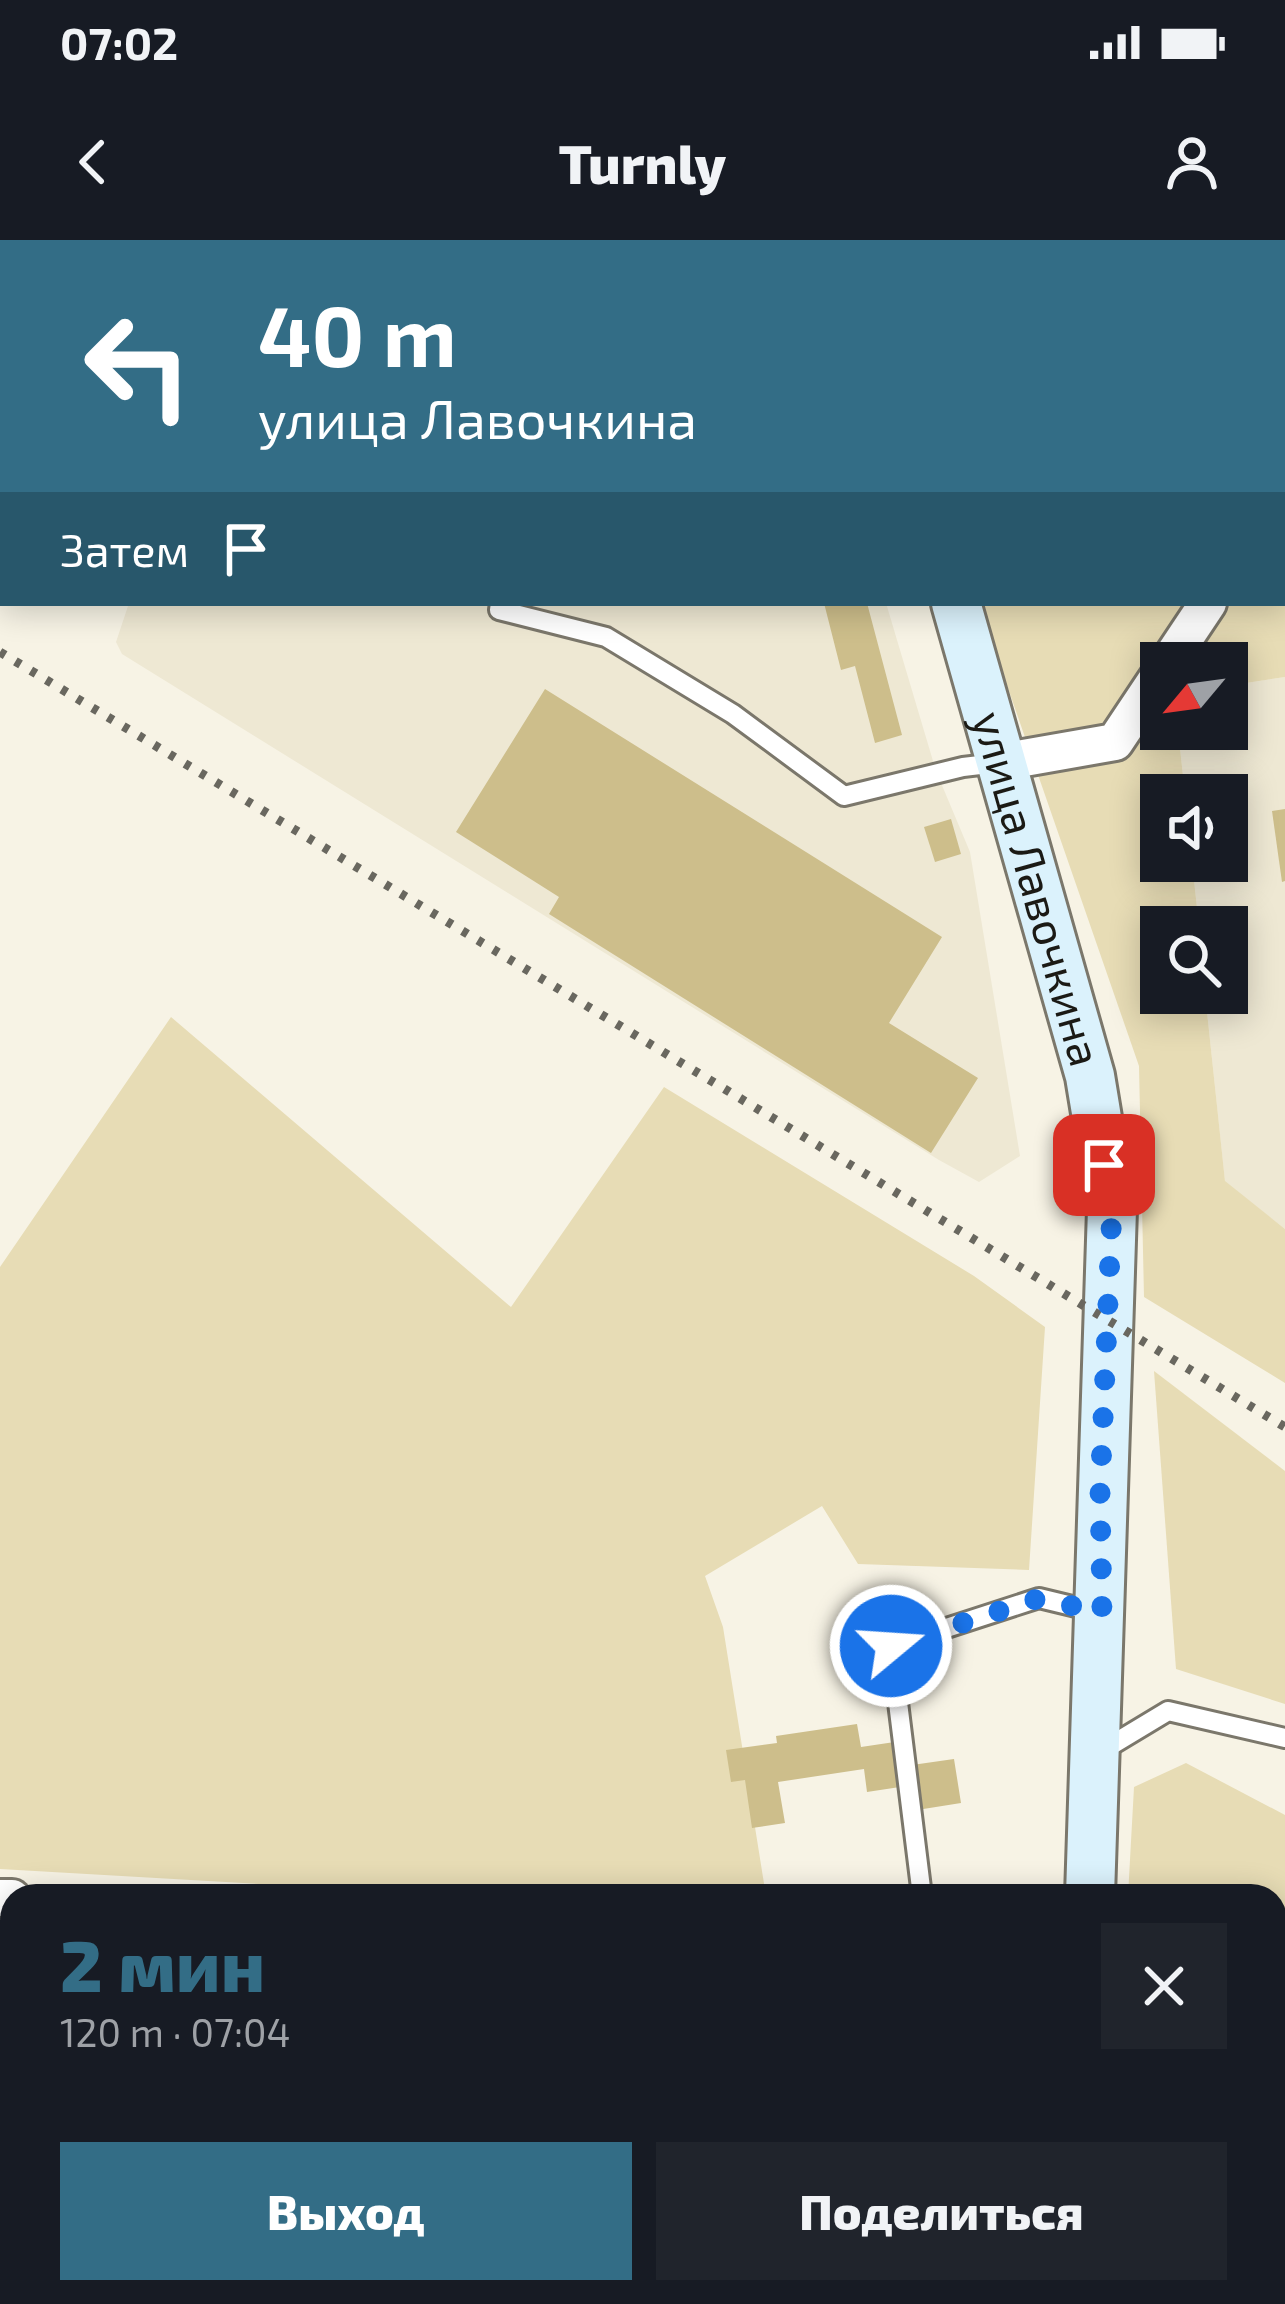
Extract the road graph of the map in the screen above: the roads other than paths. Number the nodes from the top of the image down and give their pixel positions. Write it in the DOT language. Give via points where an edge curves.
graph roads {
  1 [pos="500,606"];
  2 [pos="957,606"];
  3 [pos="1206,606"];
  4 [pos="1182,642"];
  5 [pos="1140,704"];
  6 [pos="1001,763"];
  7 [pos="1102,1613"];
  8 [pos="1285,1738"];
  9 [pos="1096,1754"];
  10 [pos="921,1884"];
  11 [pos="1091,1884"];
  1 -- 6 [label="lane" via="606,637 733,714 844,796"];
  2 -- 6 [label="main road, улица Лавочкина"];
  3 -- 4 [label="street"];
  5 -- 6 [label="street" via="1115,742"];
  6 -- 7 [label="main road, улица Лавочкина" via="1090,1076 1112,1209"];
  7 -- 9 [label="main road, улица Лавочкина"];
  7 -- 10 [label="lane" via="1040,1598 891,1646"];
  8 -- 9 [label="lane" via="1168,1711"];
  9 -- 11 [label="main road, улица Лавочкина"];
}
